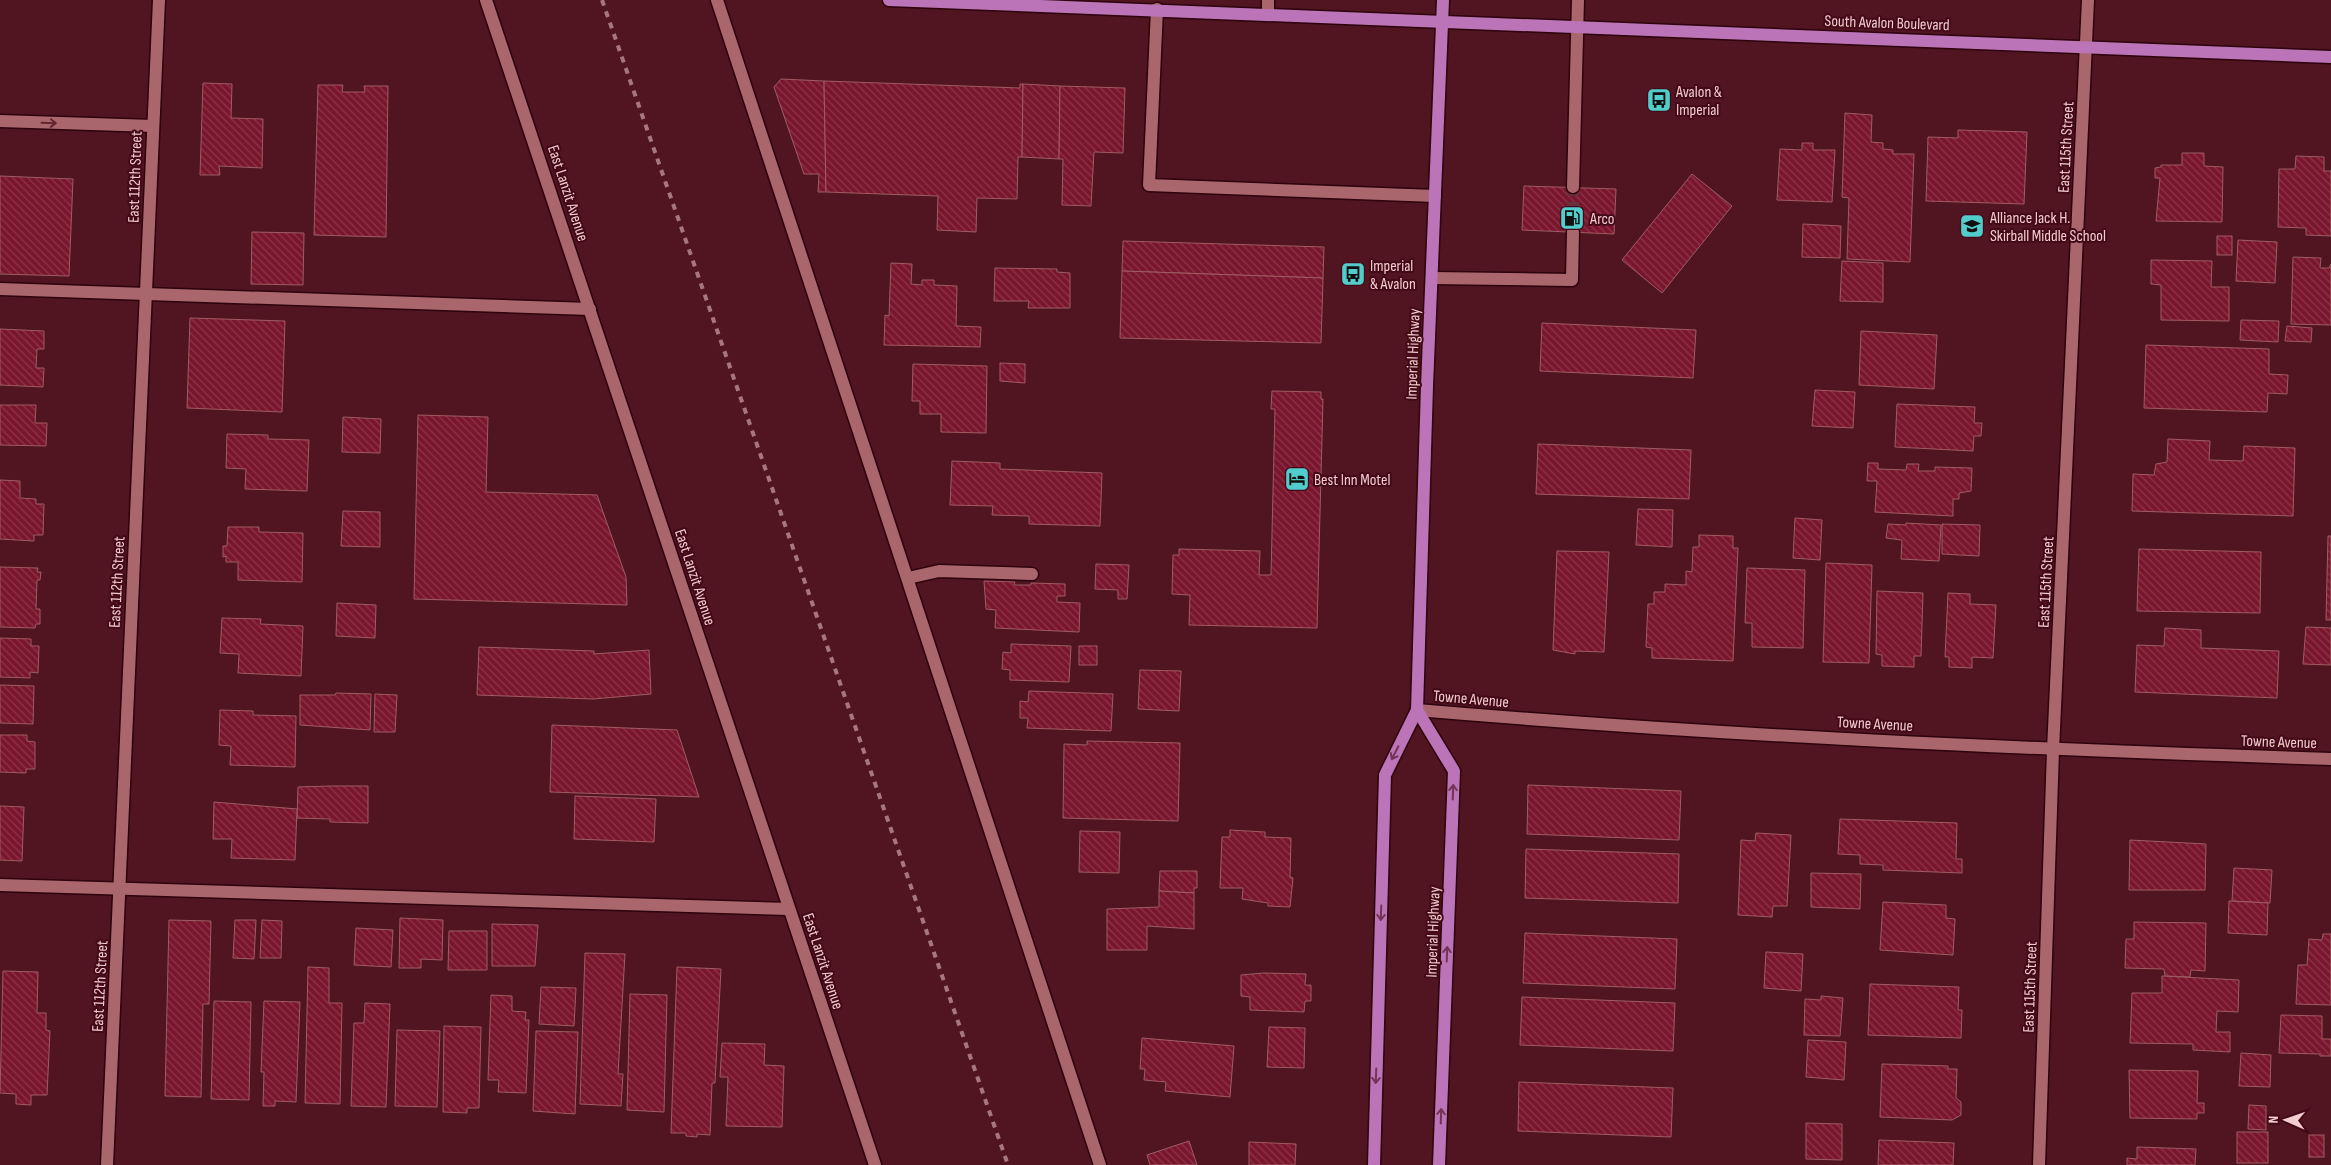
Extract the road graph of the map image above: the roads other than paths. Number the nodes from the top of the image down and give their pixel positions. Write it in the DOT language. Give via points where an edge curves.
graph roads {
  1 [pos="159,0"];
  2 [pos="486,0"];
  3 [pos="718,0"];
  4 [pos="889,0"];
  5 [pos="1268,0"];
  6 [pos="1443,0"];
  7 [pos="1578,0"];
  8 [pos="2088,0"];
  9 [pos="1157,9"];
  10 [pos="1268,14"];
  11 [pos="1442,21"];
  12 [pos="1576,26"];
  13 [pos="2086,46"];
  14 [pos="2331,57"];
  15 [pos="0,121"];
  16 [pos="153,126"];
  17 [pos="1573,187"];
  18 [pos="1435,196"];
  19 [pos="1573,232"];
  20 [pos="1432,278"];
  21 [pos="0,289"];
  22 [pos="145,294"];
  23 [pos="590,309"];
  24 [pos="1032,574"];
  25 [pos="908,578"];
  26 [pos="1417,710"];
  27 [pos="2053,750"];
  28 [pos="2331,759"];
  29 [pos="0,885"];
  30 [pos="119,889"];
  31 [pos="789,909"];
  32 [pos="107,1165"];
  33 [pos="875,1165"];
  34 [pos="1100,1165"];
  35 [pos="1374,1165"];
  36 [pos="1439,1165"];
  37 [pos="2039,1165"];
  1 -- 16 [label="street, East 112th Street"];
  2 -- 23 [label="street, East Lanzit Avenue"];
  3 -- 25 [label="street"];
  4 -- 9 [label="main road, South Avalon Boulevard"];
  5 -- 10 [label="street"];
  6 -- 11 [label="main road, Imperial Highway"];
  7 -- 12 [label="street"];
  8 -- 13 [label="street, East 115th Street"];
  9 -- 10 [label="main road, South Avalon Boulevard"];
  9 -- 18 [label="street" via="1149,185"];
  10 -- 11 [label="main road, South Avalon Boulevard"];
  11 -- 12 [label="main road, South Avalon Boulevard"];
  11 -- 18 [label="main road, Imperial Highway"];
  12 -- 13 [label="main road, South Avalon Boulevard"];
  12 -- 17 [label="street"];
  13 -- 14 [label="main road, South Avalon Boulevard"];
  13 -- 27 [label="street, East 115th Street"];
  15 -- 16 [label="street, one-way"];
  16 -- 22 [label="street, East 112th Street"];
  18 -- 20 [label="main road, Imperial Highway"];
  19 -- 20 [label="street" via="1572,280"];
  20 -- 26 [label="main road, Imperial Highway"];
  21 -- 22 [label="street"];
  22 -- 23 [label="street"];
  22 -- 30 [label="street, East 112th Street"];
  23 -- 31 [label="street, East Lanzit Avenue"];
  24 -- 25 [label="street" via="939,571"];
  25 -- 34 [label="street"];
  26 -- 27 [label="street, Towne Avenue"];
  26 -- 35 [label="main road, Imperial Highway, one-way" via="1385,775"];
  36 -- 26 [label="main road, Imperial Highway, one-way" via="1454,772"];
  27 -- 28 [label="street, Towne Avenue"];
  27 -- 37 [label="street, East 115th Street"];
  29 -- 30 [label="street"];
  30 -- 31 [label="street"];
  30 -- 32 [label="street, East 112th Street"];
  31 -- 33 [label="street, East Lanzit Avenue"];
}
